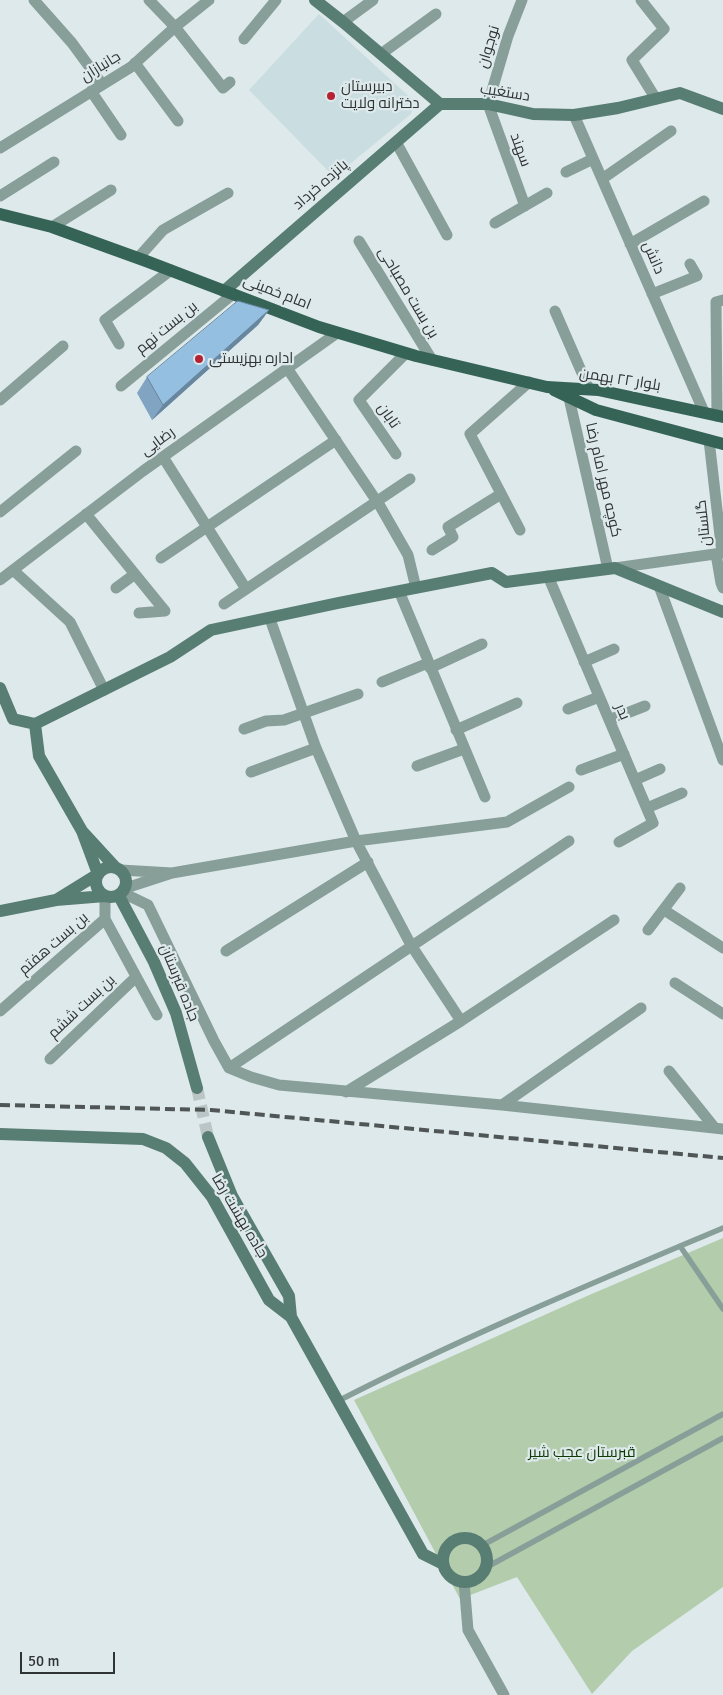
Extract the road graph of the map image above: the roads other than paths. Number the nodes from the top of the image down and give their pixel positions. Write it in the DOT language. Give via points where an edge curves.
graph roads {
  1 [pos="34,0"];
  2 [pos="149,0"];
  3 [pos="209,0"];
  4 [pos="276,0"];
  5 [pos="315,0"];
  6 [pos="373,0"];
  7 [pos="522,0"];
  8 [pos="641,0"];
  9 [pos="436,14"];
  10 [pos="344,22"];
  11 [pos="174,28"];
  12 [pos="244,39"];
  13 [pos="381,54"];
  14 [pos="135,63"];
  15 [pos="230,82"];
  16 [pos="102,84"];
  17 [pos="91,91"];
  18 [pos="656,99"];
  19 [pos="440,104"];
  20 [pos="488,104"];
  21 [pos="723,109"];
  22 [pos="574,115"];
  23 [pos="178,121"];
  24 [pos="671,131"];
  25 [pos="121,135"];
  26 [pos="396,142"];
  27 [pos="0,148"];
  28 [pos="594,159"];
  29 [pos="54,162"];
  30 [pos="566,172"];
  31 [pos="602,179"];
  32 [pos="111,190"];
  33 [pos="228,193"];
  34 [pos="547,193"];
  35 [pos="0,196"];
  36 [pos="704,201"];
  37 [pos="525,206"];
  38 [pos="0,214"];
  39 [pos="494,224"];
  40 [pos="52,227"];
  41 [pos="447,235"];
  42 [pos="359,241"];
  43 [pos="630,244"];
  44 [pos="138,258"];
  45 [pos="690,264"];
  46 [pos="171,270"];
  47 [pos="228,292"];
  48 [pos="652,294"];
  49 [pos="723,300"];
  50 [pos="555,311"];
  51 [pos="337,332"];
  52 [pos="119,344"];
  53 [pos="63,346"];
  54 [pos="406,353"];
  55 [pos="432,360"];
  56 [pos="287,368"];
  57 [pos="529,382"];
  58 [pos="121,386"];
  59 [pos="547,387"];
  60 [pos="589,389"];
  61 [pos="569,398"];
  62 [pos="0,400"];
  63 [pos="704,412"];
  64 [pos="720,416"];
  65 [pos="336,440"];
  66 [pos="709,440"];
  67 [pos="723,444"];
  68 [pos="76,451"];
  69 [pos="396,454"];
  70 [pos="163,458"];
  71 [pos="410,479"];
  72 [pos="502,494"];
  73 [pos="377,502"];
  74 [pos="0,512"];
  75 [pos="86,514"];
  76 [pos="207,527"];
  77 [pos="520,530"];
  78 [pos="432,550"];
  79 [pos="716,554"];
  80 [pos="161,558"];
  81 [pos="611,568"];
  82 [pos="13,570"];
  83 [pos="135,574"];
  84 [pos="548,576"];
  85 [pos="0,580"];
  86 [pos="659,586"];
  87 [pos="116,588"];
  88 [pos="416,588"];
  89 [pos="723,588"];
  90 [pos="246,589"];
  91 [pos="399,591"];
  92 [pos="224,604"];
  93 [pos="721,610"];
  94 [pos="140,614"];
  95 [pos="270,619"];
  96 [pos="482,644"];
  97 [pos="614,649"];
  98 [pos="584,662"];
  99 [pos="429,666"];
  100 [pos="382,682"];
  101 [pos="0,688"];
  102 [pos="104,690"];
  103 [pos="358,694"];
  104 [pos="599,697"];
  105 [pos="517,703"];
  106 [pos="645,706"];
  107 [pos="568,709"];
  108 [pos="304,714"];
  109 [pos="609,720"];
  110 [pos="35,724"];
  111 [pos="244,729"];
  112 [pos="456,730"];
  113 [pos="316,748"];
  114 [pos="464,749"];
  115 [pos="624,754"];
  116 [pos="723,760"];
  117 [pos="417,766"];
  118 [pos="660,769"];
  119 [pos="581,770"];
  120 [pos="251,772"];
  121 [pos="634,780"];
  122 [pos="569,787"];
  123 [pos="682,793"];
  124 [pos="485,798"];
  125 [pos="646,808"];
  126 [pos="82,831"];
  127 [pos="356,841"];
  128 [pos="569,841"];
  129 [pos="619,842"];
  130 [pos="368,862"];
  131 [pos="118,869"];
  132 [pos="172,872"];
  133 [pos="98,874"];
  134 [pos="680,888"];
  135 [pos="123,892"];
  136 [pos="104,896"];
  137 [pos="56,900"];
  138 [pos="664,910"];
  139 [pos="0,911"];
  140 [pos="105,919"];
  141 [pos="614,920"];
  142 [pos="648,930"];
  143 [pos="411,945"];
  144 [pos="723,948"];
  145 [pos="226,952"];
  146 [pos="136,977"];
  147 [pos="675,983"];
  148 [pos="641,1008"];
  149 [pos="0,1011"];
  150 [pos="723,1014"];
  151 [pos="157,1015"];
  152 [pos="461,1021"];
  153 [pos="50,1059"];
  154 [pos="229,1068"];
  155 [pos="669,1071"];
  156 [pos="197,1088"];
  157 [pos="346,1092"];
  158 [pos="502,1105"];
  159 [pos="718,1128"];
  160 [pos="0,1134"];
  161 [pos="208,1137"];
  162 [pos="723,1228"];
  163 [pos="680,1246"];
  164 [pos="723,1309"];
  165 [pos="291,1317"];
  166 [pos="338,1401"];
  167 [pos="723,1414"];
  168 [pos="723,1438"];
  169 [pos="483,1545"];
  170 [pos="443,1564"];
  171 [pos="486,1567"];
  172 [pos="464,1582"];
  173 [pos="504,1695"];
  1 -- 16 [label="street"];
  2 -- 11 [label="street"];
  3 -- 11 [label="street, جانبازان"];
  4 -- 12 [label="street"];
  5 -- 10 [label="street"];
  6 -- 10 [label="street"];
  7 -- 20 [label="street, نوجوان"];
  8 -- 18 [label="street" via="664,28 632,60"];
  9 -- 13 [label="street"];
  10 -- 13 [label="street"];
  11 -- 14 [label="street, جانبازان"];
  11 -- 15 [label="street" via="223,88"];
  13 -- 19 [label="street"];
  14 -- 16 [label="street, جانبازان"];
  14 -- 23 [label="street"];
  16 -- 17 [label="street, جانبازان"];
  17 -- 25 [label="street"];
  17 -- 27 [label="street, جانبازان"];
  18 -- 21 [label="street, دستغیب" via="680,93"];
  18 -- 22 [label="street, دستغیب"];
  19 -- 20 [label="street, دستغیب"];
  19 -- 26 [label="street, پانزده خرداد"];
  20 -- 22 [label="street, دستغیب" via="533,114"];
  20 -- 37 [label="street, سهند"];
  22 -- 28 [label="street, دانش"];
  24 -- 31 [label="street"];
  26 -- 41 [label="street"];
  26 -- 47 [label="street, پانزده خرداد"];
  28 -- 30 [label="street"];
  28 -- 31 [label="street, دانش"];
  29 -- 35 [label="street"];
  31 -- 43 [label="street, دانش"];
  32 -- 40 [label="street"];
  33 -- 44 [label="street" via="162,230"];
  34 -- 37 [label="street"];
  36 -- 43 [label="street"];
  37 -- 39 [label="street"];
  38 -- 40 [label="main road, امام خمینی"];
  40 -- 44 [label="main road, امام خمینی"];
  42 -- 55 [label="street, بن بست مصباحی"];
  43 -- 48 [label="street, دانش"];
  44 -- 46 [label="main road, امام خمینی"];
  45 -- 48 [label="street" via="697,276"];
  46 -- 47 [label="main road, امام خمینی"];
  46 -- 52 [label="street" via="106,320"];
  47 -- 51 [label="main road, امام خمینی"];
  47 -- 58 [label="street, بن بست نهم"];
  48 -- 63 [label="street, دانش"];
  49 -- 64 [label="street" via="716,302"];
  50 -- 60 [label="street"];
  51 -- 54 [label="main road, امام خمینی"];
  51 -- 56 [label="street, رضایی"];
  53 -- 62 [label="street"];
  54 -- 55 [label="main road, امام خمینی"];
  54 -- 69 [label="street, تابان" via="359,400"];
  55 -- 57 [label="main road, امام خمینی"];
  56 -- 65 [label="street"];
  56 -- 70 [label="street, رضایی"];
  57 -- 59 [label="main road, امام خمینی"];
  57 -- 72 [label="street" via="470,434"];
  59 -- 60 [label="main road, بلوار ۲۲ بهمن"];
  59 -- 61 [label="main road, بلوار ۲۲ بهمن"];
  60 -- 63 [label="main road, بلوار ۲۲ بهمن"];
  61 -- 66 [label="main road, بلوار ۲۲ بهمن" via="596,410"];
  61 -- 81 [label="street, کوچه مهر امام رضا"];
  63 -- 64 [label="main road, بلوار ۲۲ بهمن"];
  65 -- 73 [label="street"];
  65 -- 76 [label="street"];
  66 -- 67 [label="main road, بلوار ۲۲ بهمن"];
  66 -- 79 [label="street, گلستان" via="722,553"];
  68 -- 74 [label="street"];
  70 -- 75 [label="street, رضایی"];
  70 -- 76 [label="street"];
  71 -- 73 [label="street"];
  72 -- 77 [label="street"];
  72 -- 78 [label="street" via="448,526 453,538"];
  73 -- 88 [label="street" via="408,555"];
  73 -- 90 [label="street"];
  75 -- 82 [label="street, رضایی"];
  75 -- 83 [label="street"];
  76 -- 80 [label="street"];
  76 -- 90 [label="street"];
  79 -- 81 [label="street, گلستان"];
  79 -- 89 [label="street"];
  81 -- 84 [label="street"];
  81 -- 86 [label="street"];
  82 -- 85 [label="street, رضایی"];
  82 -- 102 [label="street" via="70,622"];
  83 -- 87 [label="street"];
  83 -- 94 [label="street" via="165,611"];
  84 -- 88 [label="street" via="506,582 492,573"];
  84 -- 98 [label="street, بدر"];
  86 -- 93 [label="street"];
  86 -- 116 [label="street"];
  88 -- 91 [label="street"];
  90 -- 92 [label="street"];
  91 -- 95 [label="street"];
  91 -- 99 [label="street"];
  95 -- 102 [label="street" via="211,630 170,656"];
  95 -- 108 [label="street"];
  96 -- 99 [label="street"];
  97 -- 98 [label="street"];
  98 -- 104 [label="street, بدر"];
  99 -- 100 [label="street"];
  99 -- 112 [label="street"];
  101 -- 110 [label="street" via="13,719"];
  102 -- 110 [label="street"];
  103 -- 108 [label="street"];
  104 -- 107 [label="street"];
  104 -- 109 [label="street, بدر"];
  105 -- 112 [label="street"];
  106 -- 109 [label="street"];
  108 -- 111 [label="street"];
  108 -- 113 [label="street"];
  109 -- 115 [label="street, بدر"];
  110 -- 126 [label="street" via="39,756"];
  112 -- 114 [label="street"];
  113 -- 120 [label="street"];
  113 -- 127 [label="street"];
  114 -- 117 [label="street"];
  114 -- 124 [label="street"];
  115 -- 119 [label="street"];
  115 -- 121 [label="street, بدر"];
  118 -- 121 [label="street"];
  121 -- 125 [label="street, بدر"];
  122 -- 127 [label="street" via="507,822"];
  123 -- 125 [label="street"];
  125 -- 129 [label="street, بدر" via="653,823"];
  126 -- 131 [label="street"];
  126 -- 133 [label="street"];
  127 -- 130 [label="street"];
  127 -- 132 [label="street"];
  128 -- 143 [label="street"];
  130 -- 143 [label="street"];
  130 -- 145 [label="street"];
  131 -- 132 [label="street"];
  131 -- 133 [label="street" via="106,868"];
  131 -- 135 [label="street" via="126,878"];
  132 -- 135 [label="street"];
  133 -- 136 [label="street" via="96,884"];
  133 -- 137 [label="street"];
  134 -- 138 [label="street"];
  135 -- 136 [label="street" via="114,898"];
  135 -- 154 [label="street" via="148,905"];
  135 -- 156 [label="street, جاده قبرستان" via="176,1013"];
  136 -- 137 [label="street"];
  136 -- 140 [label="street"];
  137 -- 139 [label="street"];
  138 -- 142 [label="street"];
  138 -- 144 [label="street"];
  140 -- 146 [label="street"];
  140 -- 149 [label="street, بن بست هفتم"];
  141 -- 152 [label="street"];
  143 -- 152 [label="street"];
  143 -- 154 [label="street"];
  146 -- 151 [label="street"];
  146 -- 153 [label="street, بن بست ششم"];
  147 -- 150 [label="street"];
  148 -- 158 [label="street"];
  152 -- 157 [label="street"];
  154 -- 157 [label="street" via="279,1085"];
  155 -- 159 [label="street"];
  157 -- 158 [label="street"];
  158 -- 159 [label="street"];
  160 -- 165 [label="street, جاده بهشت رضا" via="143,1138 166,1148 185,1163 212,1197 269,1300"];
  161 -- 165 [label="street" via="232,1196 289,1296"];
  162 -- 163 [label="lane"];
  163 -- 164 [label="lane"];
  163 -- 166 [label="lane" via="398,1370"];
  165 -- 166 [label="street"];
  166 -- 170 [label="street" via="423,1554"];
  167 -- 169 [label="lane"];
  168 -- 171 [label="lane"];
  169 -- 170 [label="street" via="470,1538 456,1539 445,1550"];
  169 -- 171 [label="street" via="487,1552"];
  170 -- 172 [label="street" via="450,1576"];
  171 -- 172 [label="street" via="478,1578"];
  172 -- 173 [label="street" via="468,1630"];
}
